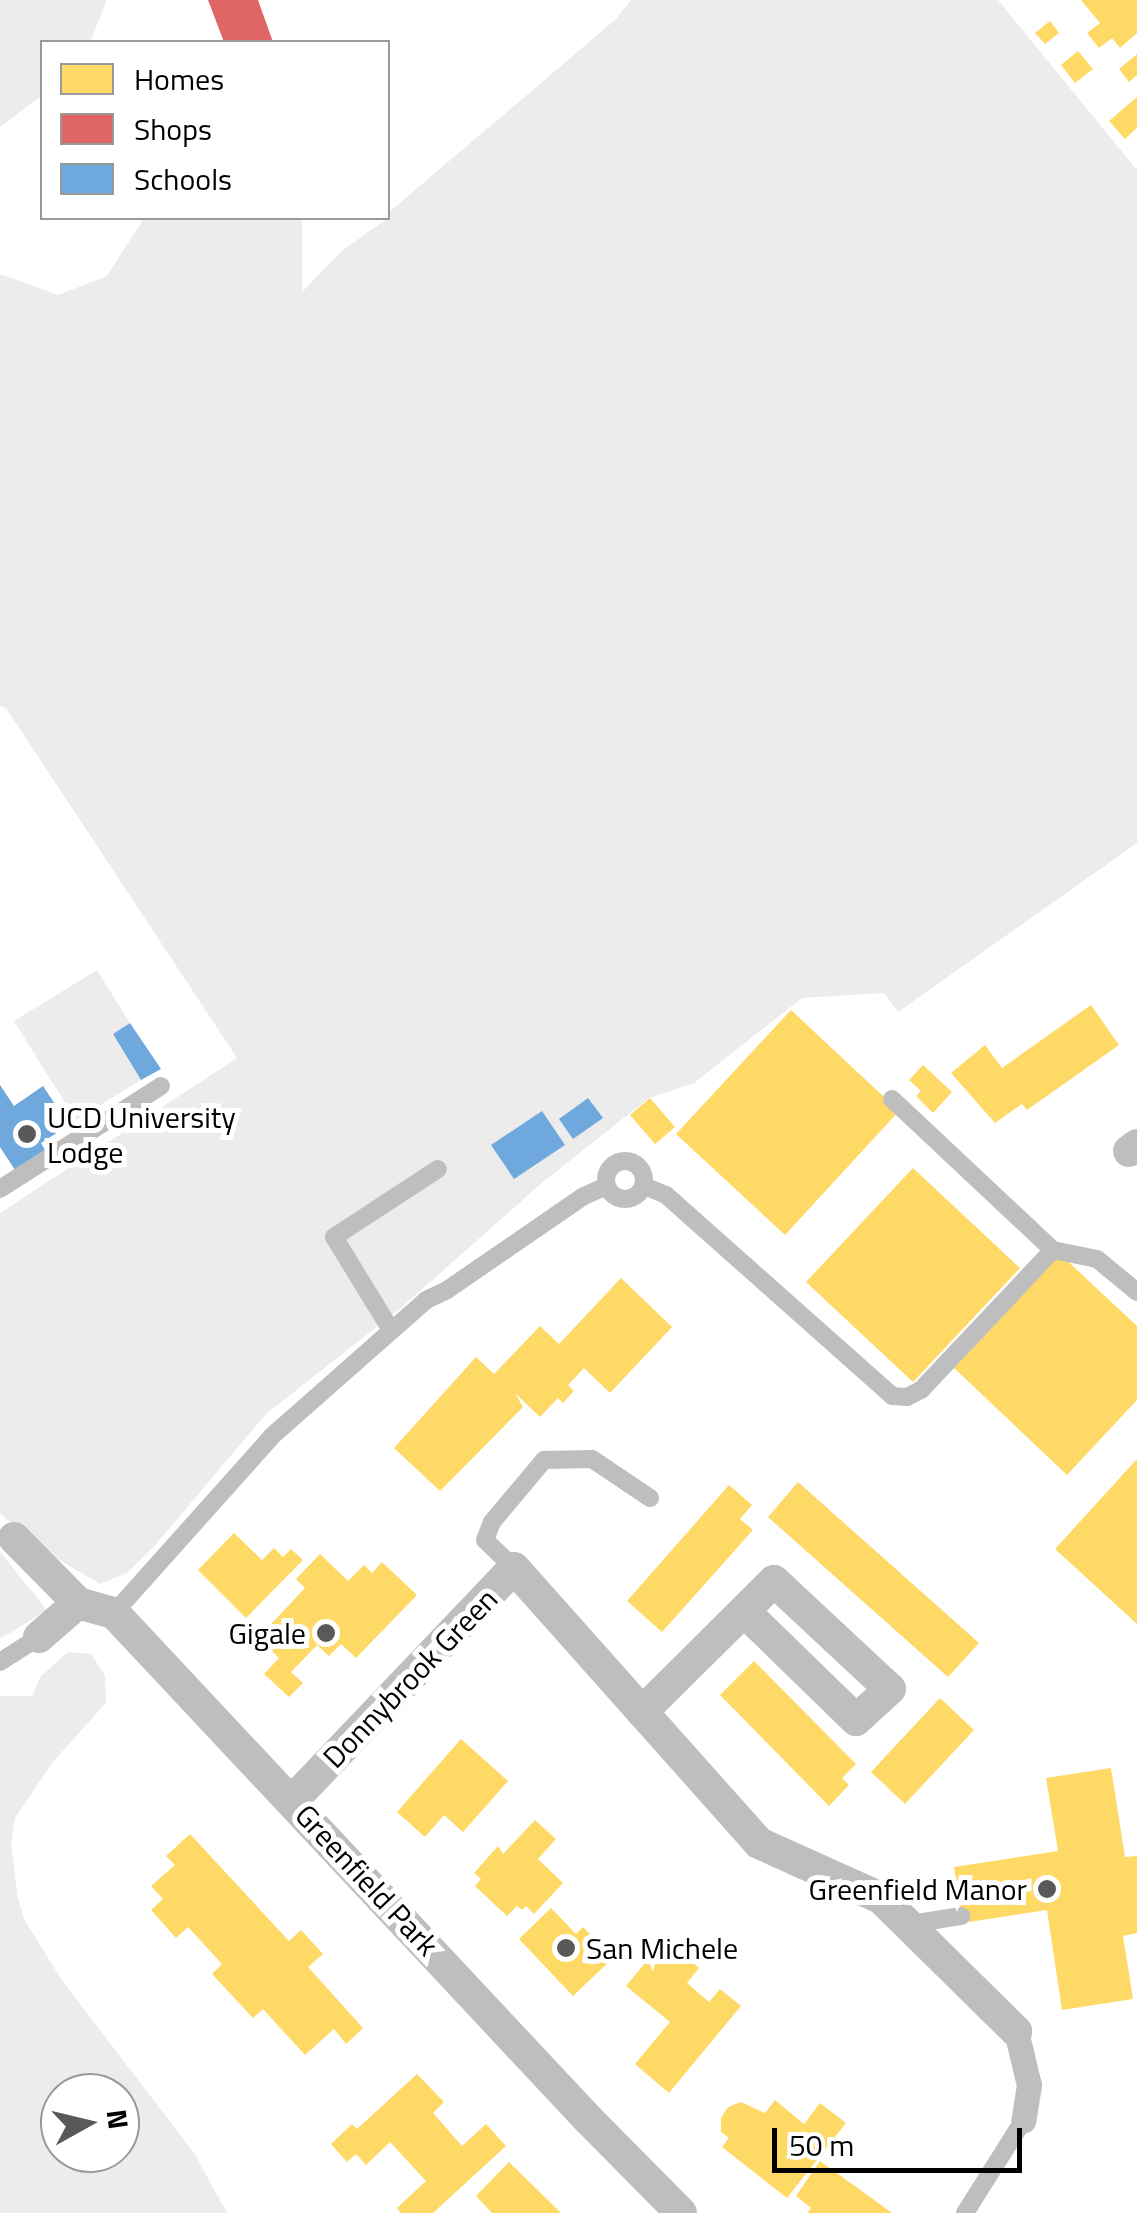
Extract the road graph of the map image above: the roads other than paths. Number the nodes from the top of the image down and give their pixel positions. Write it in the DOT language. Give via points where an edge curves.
graph roads {
  1 [pos="161,1086"];
  2 [pos="892,1099"];
  3 [pos="438,1169"];
  4 [pos="606,1186"];
  5 [pos="644,1186"];
  6 [pos="0,1189"];
  7 [pos="1052,1250"];
  8 [pos="1137,1292"];
  9 [pos="391,1330"];
  10 [pos="650,1498"];
  11 [pos="7,1533"];
  12 [pos="514,1568"];
  13 [pos="78,1603"];
  14 [pos="744,1611"];
  15 [pos="114,1613"];
  16 [pos="40,1637"];
  17 [pos="0,1662"];
  18 [pos="642,1712"];
  19 [pos="293,1800"];
  20 [pos="961,1916"];
  21 [pos="911,1924"];
  22 [pos="1016,2031"];
  23 [pos="1023,2121"];
  24 [pos="681,2213"];
  25 [pos="965,2213"];
  1 -- 6 [label="lane"];
  2 -- 7 [label="lane"];
  3 -- 9 [label="lane" via="334,1237"];
  4 -- 5 [label="lane" via="624,1200"];
  4 -- 5 [label="lane" via="610,1168 628,1160 643,1172"];
  4 -- 9 [label="lane" via="426,1300"];
  5 -- 7 [label="lane" via="666,1195 892,1396 921,1390"];
  7 -- 8 [label="lane" via="1097,1259"];
  9 -- 15 [label="lane" via="272,1436"];
  10 -- 12 [label="lane, Donnybrook Green" via="592,1459 544,1460 492,1522 485,1540"];
  11 -- 13 [label="street"];
  12 -- 18 [label="street"];
  12 -- 19 [label="street, Donnybrook Green"];
  13 -- 15 [label="street"];
  13 -- 16 [label="street"];
  14 -- 18 [label="street"];
  15 -- 19 [label="street, Greenfield Park"];
  16 -- 17 [label="lane"];
  18 -- 21 [label="street" via="759,1843 881,1898"];
  19 -- 24 [label="street, Greenfield Park"];
  20 -- 21 [label="lane"];
  21 -- 22 [label="street"];
  22 -- 23 [label="street" via="1029,2085"];
  23 -- 25 [label="lane"];
}
